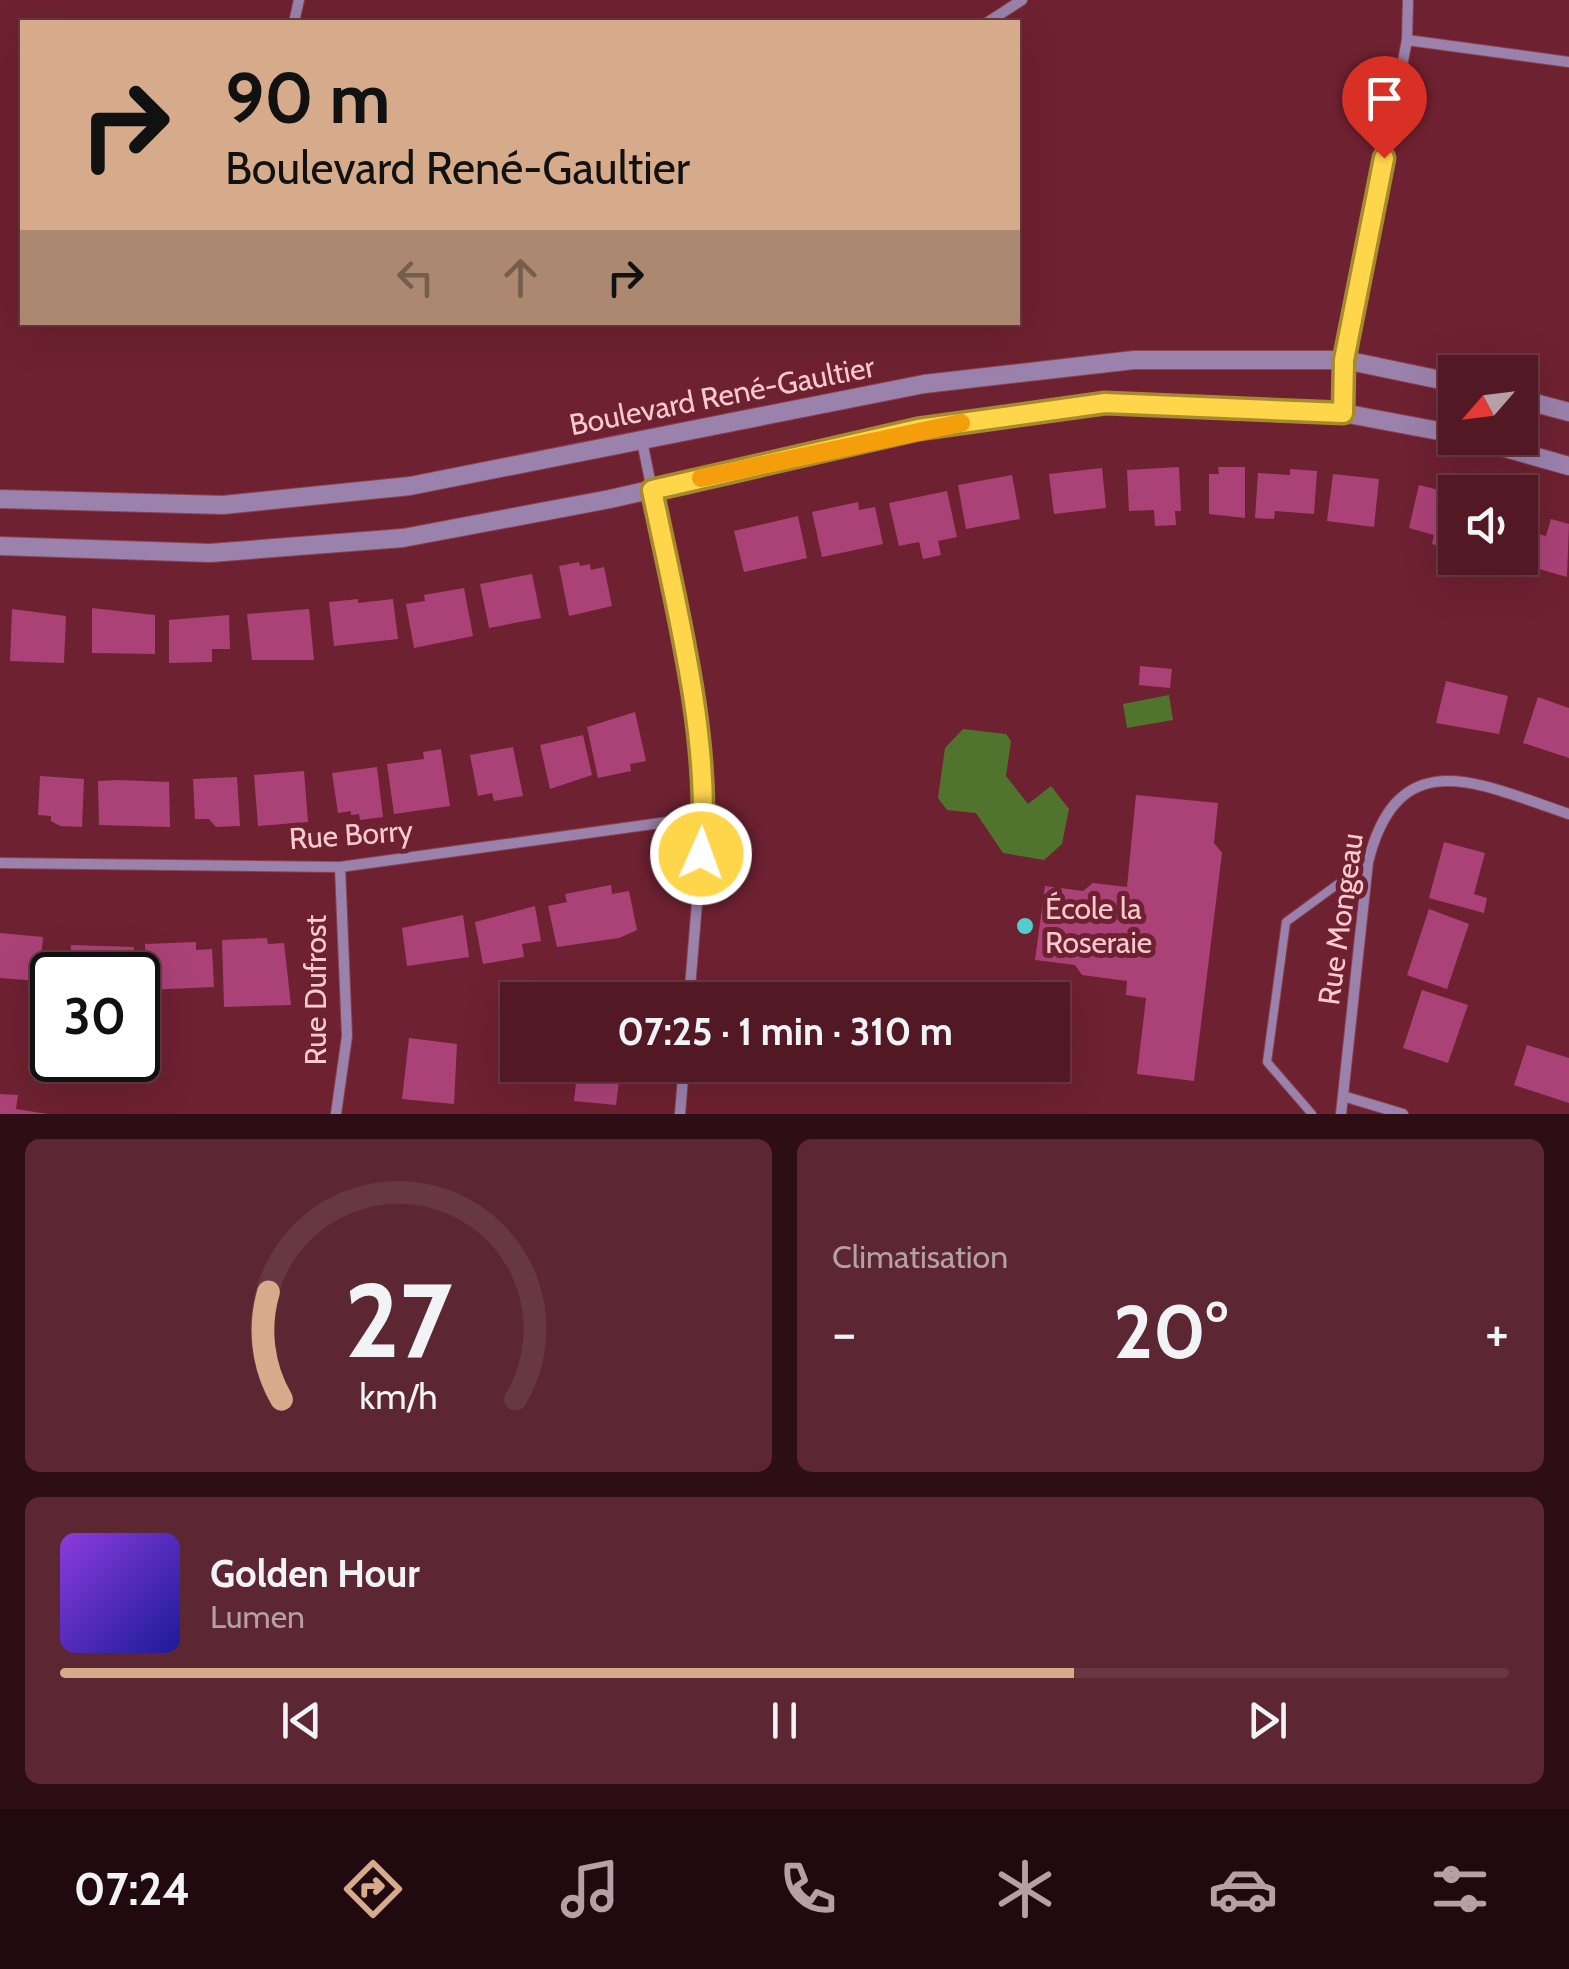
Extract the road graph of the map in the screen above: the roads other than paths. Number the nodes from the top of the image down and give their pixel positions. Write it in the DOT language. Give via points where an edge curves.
graph roads {
  1 [pos="1022,0"];
  2 [pos="1408,0"];
  3 [pos="991,20"];
  4 [pos="1407,40"];
  5 [pos="1569,62"];
  6 [pos="1344,360"];
  7 [pos="1438,379"];
  8 [pos="1538,404"];
  9 [pos="1569,412"];
  10 [pos="1343,413"];
  11 [pos="1438,431"];
  12 [pos="642,441"];
  13 [pos="1530,455"];
  14 [pos="1569,466"];
  15 [pos="652,490"];
  16 [pos="0,500"];
  17 [pos="0,546"];
  18 [pos="1569,814"];
  19 [pos="704,817"];
  20 [pos="1368,862"];
  21 [pos="0,863"];
  22 [pos="340,866"];
  23 [pos="691,982"];
  24 [pos="683,1082"];
  25 [pos="1343,1096"];
  26 [pos="336,1114"];
  27 [pos="680,1114"];
  28 [pos="1312,1114"];
  29 [pos="1341,1114"];
  30 [pos="1403,1114"];
  1 -- 3 [label="street"];
  2 -- 4 [label="street"];
  4 -- 5 [label="street"];
  4 -- 6 [label="street"];
  6 -- 7 [label="street, Boulevard René-Gaultier"];
  6 -- 10 [label="street"];
  6 -- 12 [label="street, Boulevard René-Gaultier" via="1102,363 924,384"];
  8 -- 9 [label="street"];
  10 -- 11 [label="street"];
  10 -- 15 [label="street" via="1105,403 918,429"];
  12 -- 15 [label="street"];
  12 -- 16 [label="street, Boulevard René-Gaultier" via="317,498 223,505"];
  13 -- 14 [label="street"];
  15 -- 17 [label="street" via="403,538 210,553"];
  15 -- 19 [label="street" via="689,673"];
  18 -- 20 [label="street, Rue Mongeau" via="1470,781 1427,782 1397,797 1377,826"];
  19 -- 22 [label="street, Rue Borry"];
  19 -- 23 [label="street"];
  20 -- 25 [label="street, Rue Mongeau"];
  20 -- 28 [label="lane" via="1286,922 1267,1062"];
  21 -- 22 [label="street, Rue Borry"];
  22 -- 26 [label="street, Rue Dufrost" via="346,1036"];
  24 -- 27 [label="street"];
  25 -- 29 [label="street, Rue Mongeau"];
  25 -- 30 [label="street"];
}
